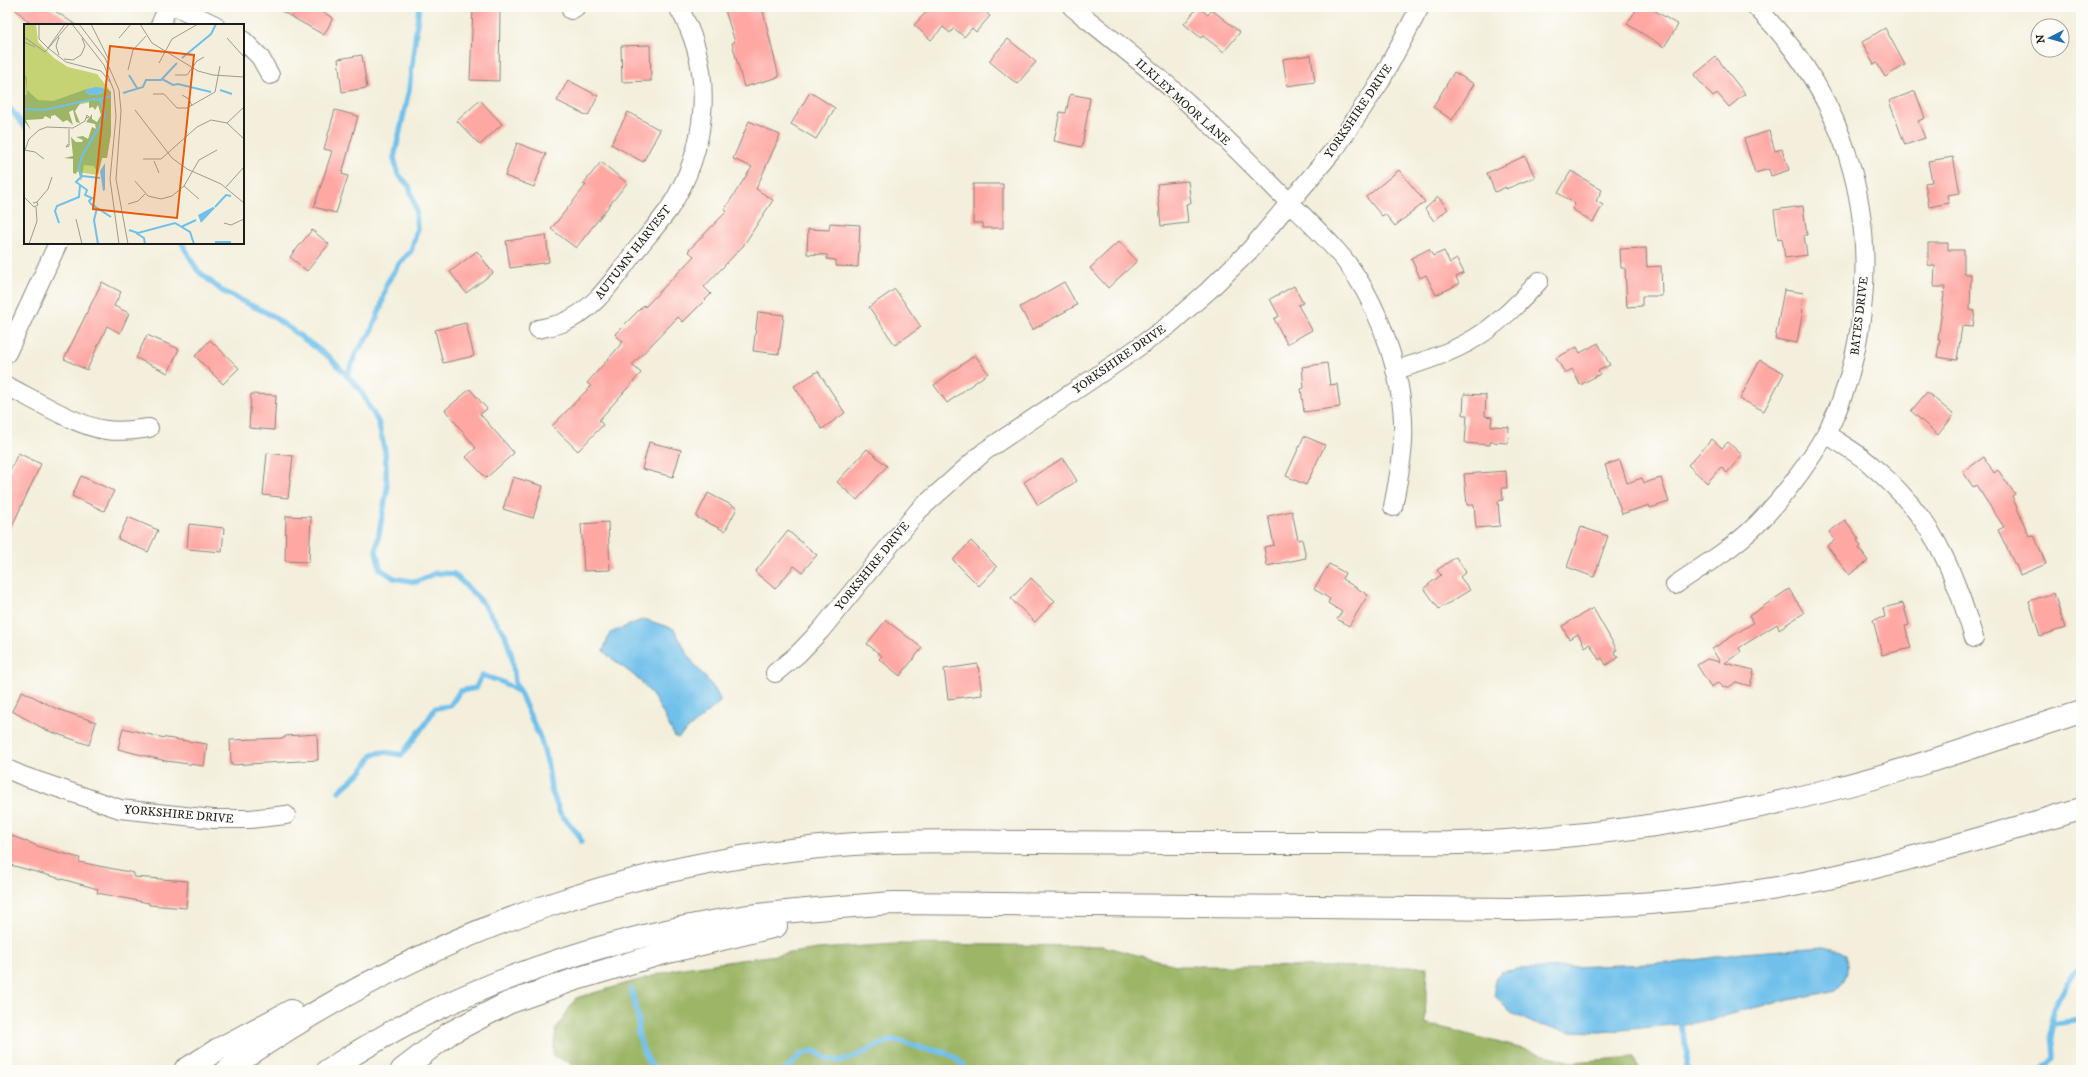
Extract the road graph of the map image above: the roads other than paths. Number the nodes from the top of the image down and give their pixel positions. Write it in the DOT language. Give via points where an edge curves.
graph roads {
  1 [pos="168,7"];
  2 [pos="177,7"];
  3 [pos="678,7"];
  4 [pos="1072,7"];
  5 [pos="1420,7"];
  6 [pos="1756,7"];
  7 [pos="160,24"];
  8 [pos="213,24"];
  9 [pos="244,41"];
  10 [pos="270,75"];
  11 [pos="1289,203"];
  12 [pos="58,244"];
  13 [pos="1539,281"];
  14 [pos="538,329"];
  15 [pos="7,353"];
  16 [pos="1395,370"];
  17 [pos="7,386"];
  18 [pos="150,428"];
  19 [pos="1826,434"];
  20 [pos="1393,507"];
  21 [pos="1675,585"];
  22 [pos="1974,638"];
  23 [pos="775,673"];
  24 [pos="2081,712"];
  25 [pos="7,769"];
  26 [pos="2081,809"];
  27 [pos="286,815"];
  28 [pos="1109,905"];
  29 [pos="392,970"];
  30 [pos="185,1070"];
  31 [pos="227,1070"];
  32 [pos="328,1070"];
  33 [pos="402,1070"];
  1 -- 7 [label="street"];
  2 -- 8 [label="street"];
  3 -- 14 [label="street, AUTUMN HARVEST" via="696,48 702,78 703,112 698,143 688,172 669,208 598,299 562,323"];
  4 -- 11 [label="street, ILKLEY MOOR LANE" via="1179,95"];
  5 -- 11 [label="street, YORKSHIRE DRIVE" via="1380,82 1337,146"];
  6 -- 19 [label="street, BATES DRIVE" via="1799,57 1822,96 1841,135 1858,188 1865,274 1861,317 1855,355 1845,389"];
  9 -- 10 [label="street" via="260,57"];
  11 -- 16 [label="street, ILKLEY MOOR LANE" via="1337,250 1357,278 1384,335"];
  11 -- 23 [label="street, YORKSHIRE DRIVE" via="1250,250 1169,325 1120,361 985,451 923,507 886,548 821,630"];
  12 -- 15 [label="street"];
  13 -- 16 [label="street" via="1514,309 1467,344 1434,359"];
  16 -- 20 [label="street, ILKLEY MOOR LANE" via="1401,404 1403,440 1401,469"];
  17 -- 18 [label="street" via="86,425 105,430 125,431"];
  19 -- 21 [label="street, BATES DRIVE" via="1793,483 1764,518 1739,540"];
  19 -- 22 [label="street" via="1870,464 1897,488 1921,515 1941,547 1960,591"];
  24 -- 29 [label="highway" via="1928,762 1834,789 1733,811 1605,833 1513,841 1394,843 893,842 805,849 729,859 639,877 551,904 477,931"];
  25 -- 27 [label="street, YORKSHIRE DRIVE" via="120,809 213,819 250,819"];
  26 -- 28 [label="highway" via="1854,872 1777,888 1681,902 1515,909"];
  28 -- 32 [label="highway" via="894,904 812,908 735,918 655,934 567,958 499,982 414,1020"];
  28 -- 33 [label="highway" via="895,910 813,918 736,934 573,980 508,1003 450,1033"];
  29 -- 30 [label="highway" via="301,1005"];
  29 -- 31 [label="highway" via="329,1003"];
}
